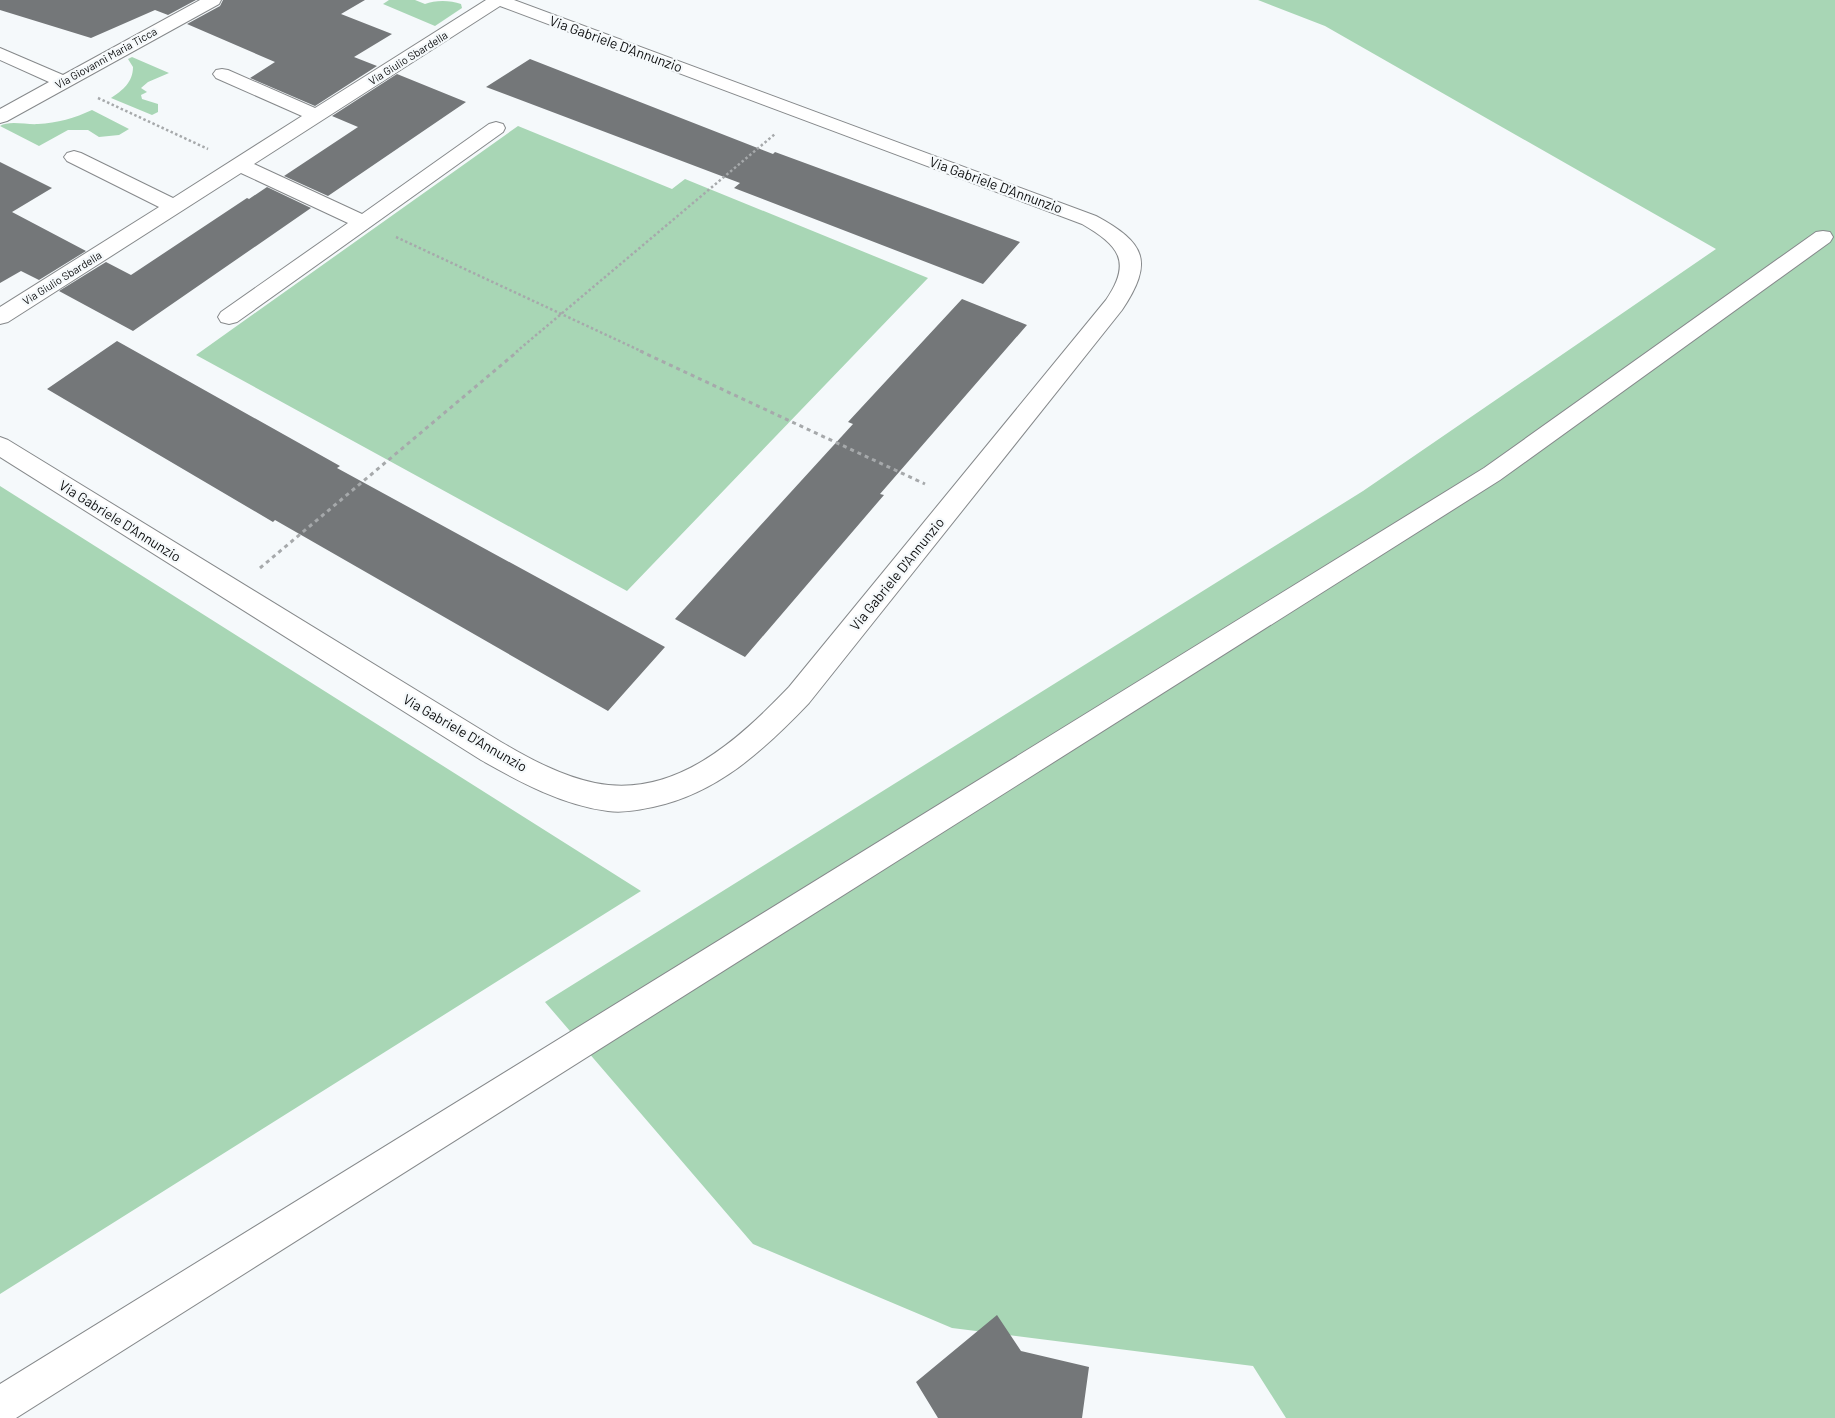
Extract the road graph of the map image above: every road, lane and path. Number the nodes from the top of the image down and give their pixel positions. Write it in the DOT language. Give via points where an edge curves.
graph roads {
  1 [pos="213,0"];
  2 [pos="498,0"];
  3 [pos="0,53"];
  4 [pos="222,74"];
  5 [pos="63,82"];
  6 [pos="800,113"];
  7 [pos="317,116"];
  8 [pos="0,117"];
  9 [pos="496,128"];
  10 [pos="74,157"];
  11 [pos="240,164"];
  12 [pos="174,206"];
  13 [pos="363,222"];
  14 [pos="1823,237"];
  15 [pos="561,314"];
  16 [pos="0,317"];
  17 [pos="229,317"];
  18 [pos="0,446"];
  19 [pos="958,499"];
  20 [pos="232,590"];
  21 [pos="0,1406"];
  1 -- 5 [label="street, Via Giovanni Maria Ticca"];
  2 -- 6 [label="street, Via Gabriele D'Annunzio"];
  2 -- 7 [label="street, Via Giulio Sbardella"];
  3 -- 5 [label="street"];
  4 -- 7 [label="street"];
  5 -- 8 [label="street, Via Giovanni Maria Ticca"];
  5 -- 11 [label="path"];
  6 -- 15 [label="path"];
  6 -- 19 [label="street, Via Gabriele D'Annunzio" via="1089,220 1122,242 1132,260 1132,276 1120,297"];
  7 -- 11 [label="street, Via Giulio Sbardella"];
  9 -- 13 [label="street"];
  10 -- 12 [label="street"];
  11 -- 12 [label="street, Via Giulio Sbardella"];
  11 -- 13 [label="street"];
  12 -- 16 [label="street, Via Giulio Sbardella"];
  13 -- 15 [label="path"];
  13 -- 17 [label="street"];
  14 -- 21 [label="street" via="1492,474"];
  15 -- 19 [label="path"];
  15 -- 20 [label="path"];
  18 -- 20 [label="street, Via Gabriele D'Annunzio"];
  19 -- 20 [label="street, Via Gabriele D'Annunzio" via="799,695 770,726 740,752 693,783 668,792 636,797 596,796 546,779 506,760"];
}
